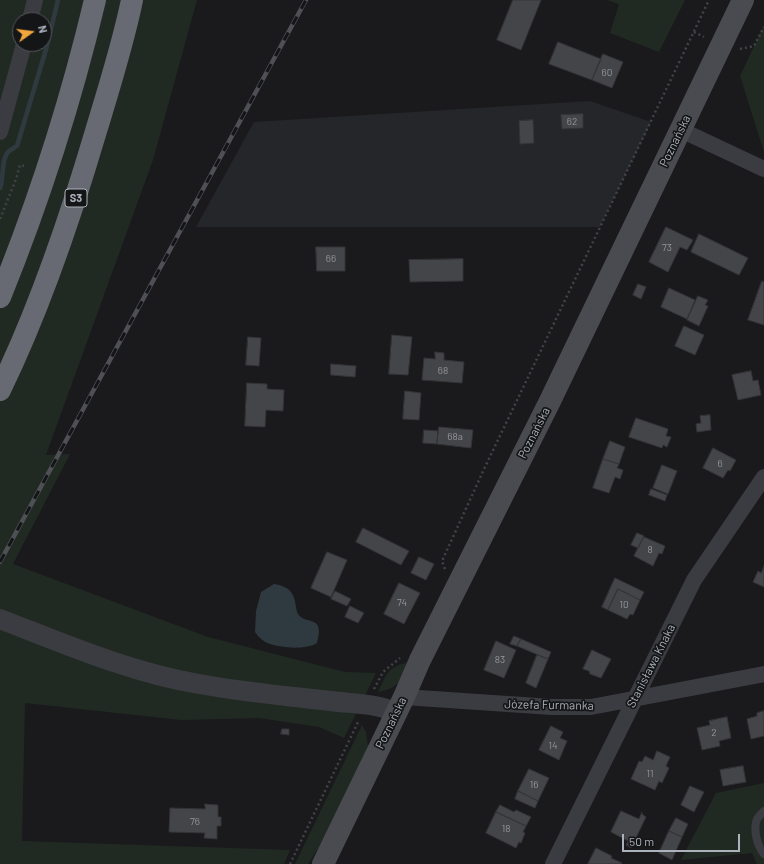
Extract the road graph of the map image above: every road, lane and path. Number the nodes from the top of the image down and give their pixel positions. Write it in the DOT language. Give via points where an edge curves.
graph roads {
  1 [pos="35,0"];
  2 [pos="95,0"];
  3 [pos="132,0"];
  4 [pos="709,0"];
  5 [pos="743,0"];
  6 [pos="32,12"];
  7 [pos="22,52"];
  8 [pos="681,130"];
  9 [pos="0,132"];
  10 [pos="24,166"];
  11 [pos="764,169"];
  12 [pos="0,219"];
  13 [pos="0,297"];
  14 [pos="0,390"];
  15 [pos="764,477"];
  16 [pos="444,572"];
  17 [pos="0,619"];
  18 [pos="402,657"];
  19 [pos="764,674"];
  20 [pos="634,700"];
  21 [pos="366,705"];
  22 [pos="400,705"];
  23 [pos="764,811"];
  24 [pos="764,854"];
  25 [pos="290,864"];
  26 [pos="323,864"];
  27 [pos="553,864"];
  1 -- 6 [label="street"];
  2 -- 13 [label="highway" via="73,84 49,160"];
  3 -- 14 [label="highway, S3" via="80,185 46,281"];
  4 -- 16 [label="path" via="485,467 442,561"];
  5 -- 8 [label="main road, Poznańska"];
  7 -- 9 [label="street"];
  8 -- 11 [label="street"];
  8 -- 22 [label="main road, Poznańska"];
  10 -- 12 [label="path" via="20,165"];
  15 -- 20 [label="street, Stanisława Knaka" via="694,580"];
  17 -- 21 [label="street" via="146,673 232,689"];
  18 -- 21 [label="path" via="383,672"];
  19 -- 20 [label="street, Józefa Furmanka"];
  20 -- 22 [label="street, Józefa Furmanka" via="591,707"];
  20 -- 27 [label="street, Stanisława Knaka"];
  21 -- 22 [label="street" via="389,709"];
  21 -- 25 [label="path"];
  22 -- 26 [label="main road, Poznańska"];
  23 -- 24 [label="lane" via="757,820 756,832 758,844"];
}
